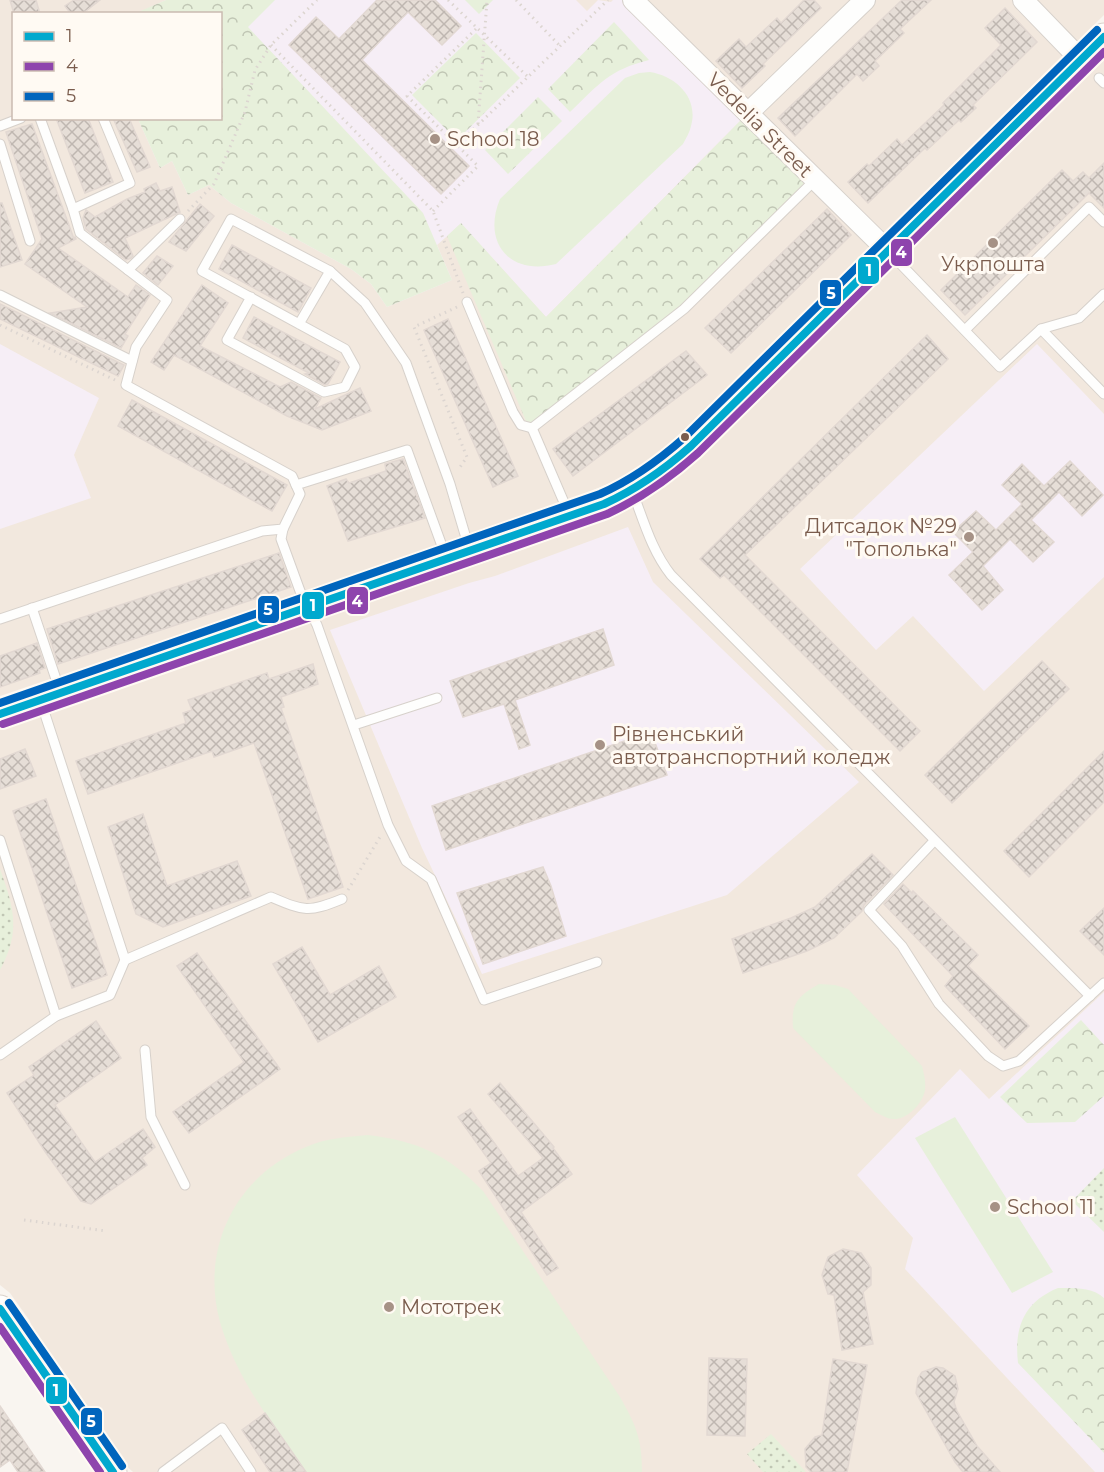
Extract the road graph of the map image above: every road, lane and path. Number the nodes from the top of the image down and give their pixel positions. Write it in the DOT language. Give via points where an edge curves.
graph roads {
  1 [pos="317,0"];
  2 [pos="448,0"];
  3 [pos="487,0"];
  4 [pos="516,0"];
  5 [pos="608,0"];
  6 [pos="633,0"];
  7 [pos="865,0"];
  8 [pos="1023,0"];
  9 [pos="477,28"];
  10 [pos="484,34"];
  11 [pos="1104,38"];
  12 [pos="271,45"];
  13 [pos="560,46"];
  14 [pos="1095,74"];
  15 [pos="528,77"];
  16 [pos="748,113"];
  17 [pos="16,120"];
  18 [pos="41,120"];
  19 [pos="104,120"];
  20 [pos="478,125"];
  21 [pos="0,126"];
  22 [pos="0,144"];
  23 [pos="456,146"];
  24 [pos="816,179"];
  25 [pos="73,209"];
  26 [pos="433,211"];
  27 [pos="180,219"];
  28 [pos="1104,222"];
  29 [pos="30,242"];
  30 [pos="887,250"];
  31 [pos="128,270"];
  32 [pos="330,271"];
  33 [pos="1104,294"];
  34 [pos="0,296"];
  35 [pos="251,297"];
  36 [pos="467,302"];
  37 [pos="300,324"];
  38 [pos="0,325"];
  39 [pos="1041,328"];
  40 [pos="965,330"];
  41 [pos="132,361"];
  42 [pos="126,385"];
  43 [pos="1104,394"];
  44 [pos="532,428"];
  45 [pos="450,484"];
  46 [pos="296,485"];
  47 [pos="632,491"];
  48 [pos="569,517"];
  49 [pos="283,529"];
  50 [pos="459,556"];
  51 [pos="32,608"];
  52 [pos="308,608"];
  53 [pos="0,619"];
  54 [pos="50,697"];
  55 [pos="437,698"];
  56 [pos="0,714"];
  57 [pos="354,725"];
  58 [pos="388,825"];
  59 [pos="0,840"];
  60 [pos="934,842"];
  61 [pos="342,899"];
  62 [pos="126,960"];
  63 [pos="597,962"];
  64 [pos="1104,983"];
  65 [pos="1090,996"];
  66 [pos="56,1016"];
  67 [pos="145,1050"];
  68 [pos="0,1055"];
  69 [pos="185,1185"];
  70 [pos="24,1220"];
  71 [pos="106,1231"];
  72 [pos="4,1325"];
  73 [pos="113,1472"];
  74 [pos="163,1472"];
  75 [pos="251,1472"];
  1 -- 12 [label="path"];
  2 -- 9 [label="path"];
  3 -- 10 [label="path"];
  4 -- 13 [label="path"];
  5 -- 13 [label="path"];
  6 -- 16 [label="street, Vedelia Street"];
  7 -- 16 [label="street"];
  8 -- 14 [label="street"];
  9 -- 10 [label="path"];
  9 -- 23 [label="path" via="407,96"];
  10 -- 15 [label="path"];
  10 -- 20 [label="path"];
  11 -- 14 [label="main road"];
  12 -- 26 [label="path"];
  12 -- 27 [label="path" via="255,70 245,112 214,184"];
  13 -- 15 [label="path"];
  14 -- 30 [label="main road"];
  15 -- 20 [label="path"];
  16 -- 24 [label="street, Vedelia Street"];
  17 -- 21 [label="lane"];
  18 -- 25 [label="lane"];
  19 -- 25 [label="lane" via="130,183"];
  20 -- 23 [label="path"];
  22 -- 29 [label="lane"];
  23 -- 26 [label="path" via="478,166"];
  24 -- 30 [label="street, Vedelia Street"];
  24 -- 44 [label="lane" via="684,309"];
  25 -- 31 [label="lane" via="80,233"];
  26 -- 36 [label="path"];
  27 -- 31 [label="lane"];
  28 -- 40 [label="lane" via="1089,207"];
  30 -- 40 [label="lane"];
  30 -- 47 [label="main road" via="691,446"];
  31 -- 41 [label="lane" via="166,300 136,347"];
  32 -- 35 [label="lane" via="231,219 202,271"];
  32 -- 37 [label="lane"];
  32 -- 45 [label="lane" via="365,303 406,363"];
  33 -- 39 [label="lane" via="1079,318"];
  34 -- 41 [label="lane"];
  35 -- 37 [label="lane"];
  35 -- 37 [label="lane" via="227,340 324,392 345,387 355,367 345,349"];
  36 -- 44 [label="lane" via="513,412 521,425"];
  36 -- 45 [label="path" via="414,327 467,457"];
  38 -- 42 [label="path"];
  39 -- 40 [label="lane" via="1000,367"];
  39 -- 43 [label="lane"];
  41 -- 42 [label="lane"];
  42 -- 46 [label="lane" via="292,476"];
  44 -- 48 [label="lane"];
  45 -- 50 [label="lane"];
  46 -- 49 [label="lane" via="300,494"];
  46 -- 50 [label="lane" via="407,450"];
  47 -- 48 [label="main road"];
  47 -- 60 [label="lane" via="653,548 671,575"];
  48 -- 50 [label="main road"];
  49 -- 51 [label="lane" via="262,531"];
  49 -- 52 [label="lane" via="282,539"];
  50 -- 52 [label="main road"];
  51 -- 53 [label="lane"];
  51 -- 54 [label="lane"];
  52 -- 54 [label="main road"];
  52 -- 57 [label="lane"];
  54 -- 56 [label="main road"];
  54 -- 62 [label="lane"];
  55 -- 57 [label="lane"];
  57 -- 58 [label="lane"];
  58 -- 61 [label="path"];
  58 -- 63 [label="lane" via="406,861 431,879 484,1000"];
  59 -- 66 [label="lane"];
  60 -- 65 [label="lane"];
  60 -- 65 [label="lane" via="869,910 902,946 939,1004 988,1056 1004,1066 1019,1061"];
  61 -- 62 [label="lane" via="319,908 298,909 271,897"];
  62 -- 66 [label="lane" via="110,995"];
  64 -- 65 [label="lane"];
  66 -- 68 [label="lane"];
  67 -- 69 [label="lane" via="151,1117"];
  70 -- 71 [label="path"];
  72 -- 73 [label="main road"];
  74 -- 75 [label="lane" via="222,1428"];
}
